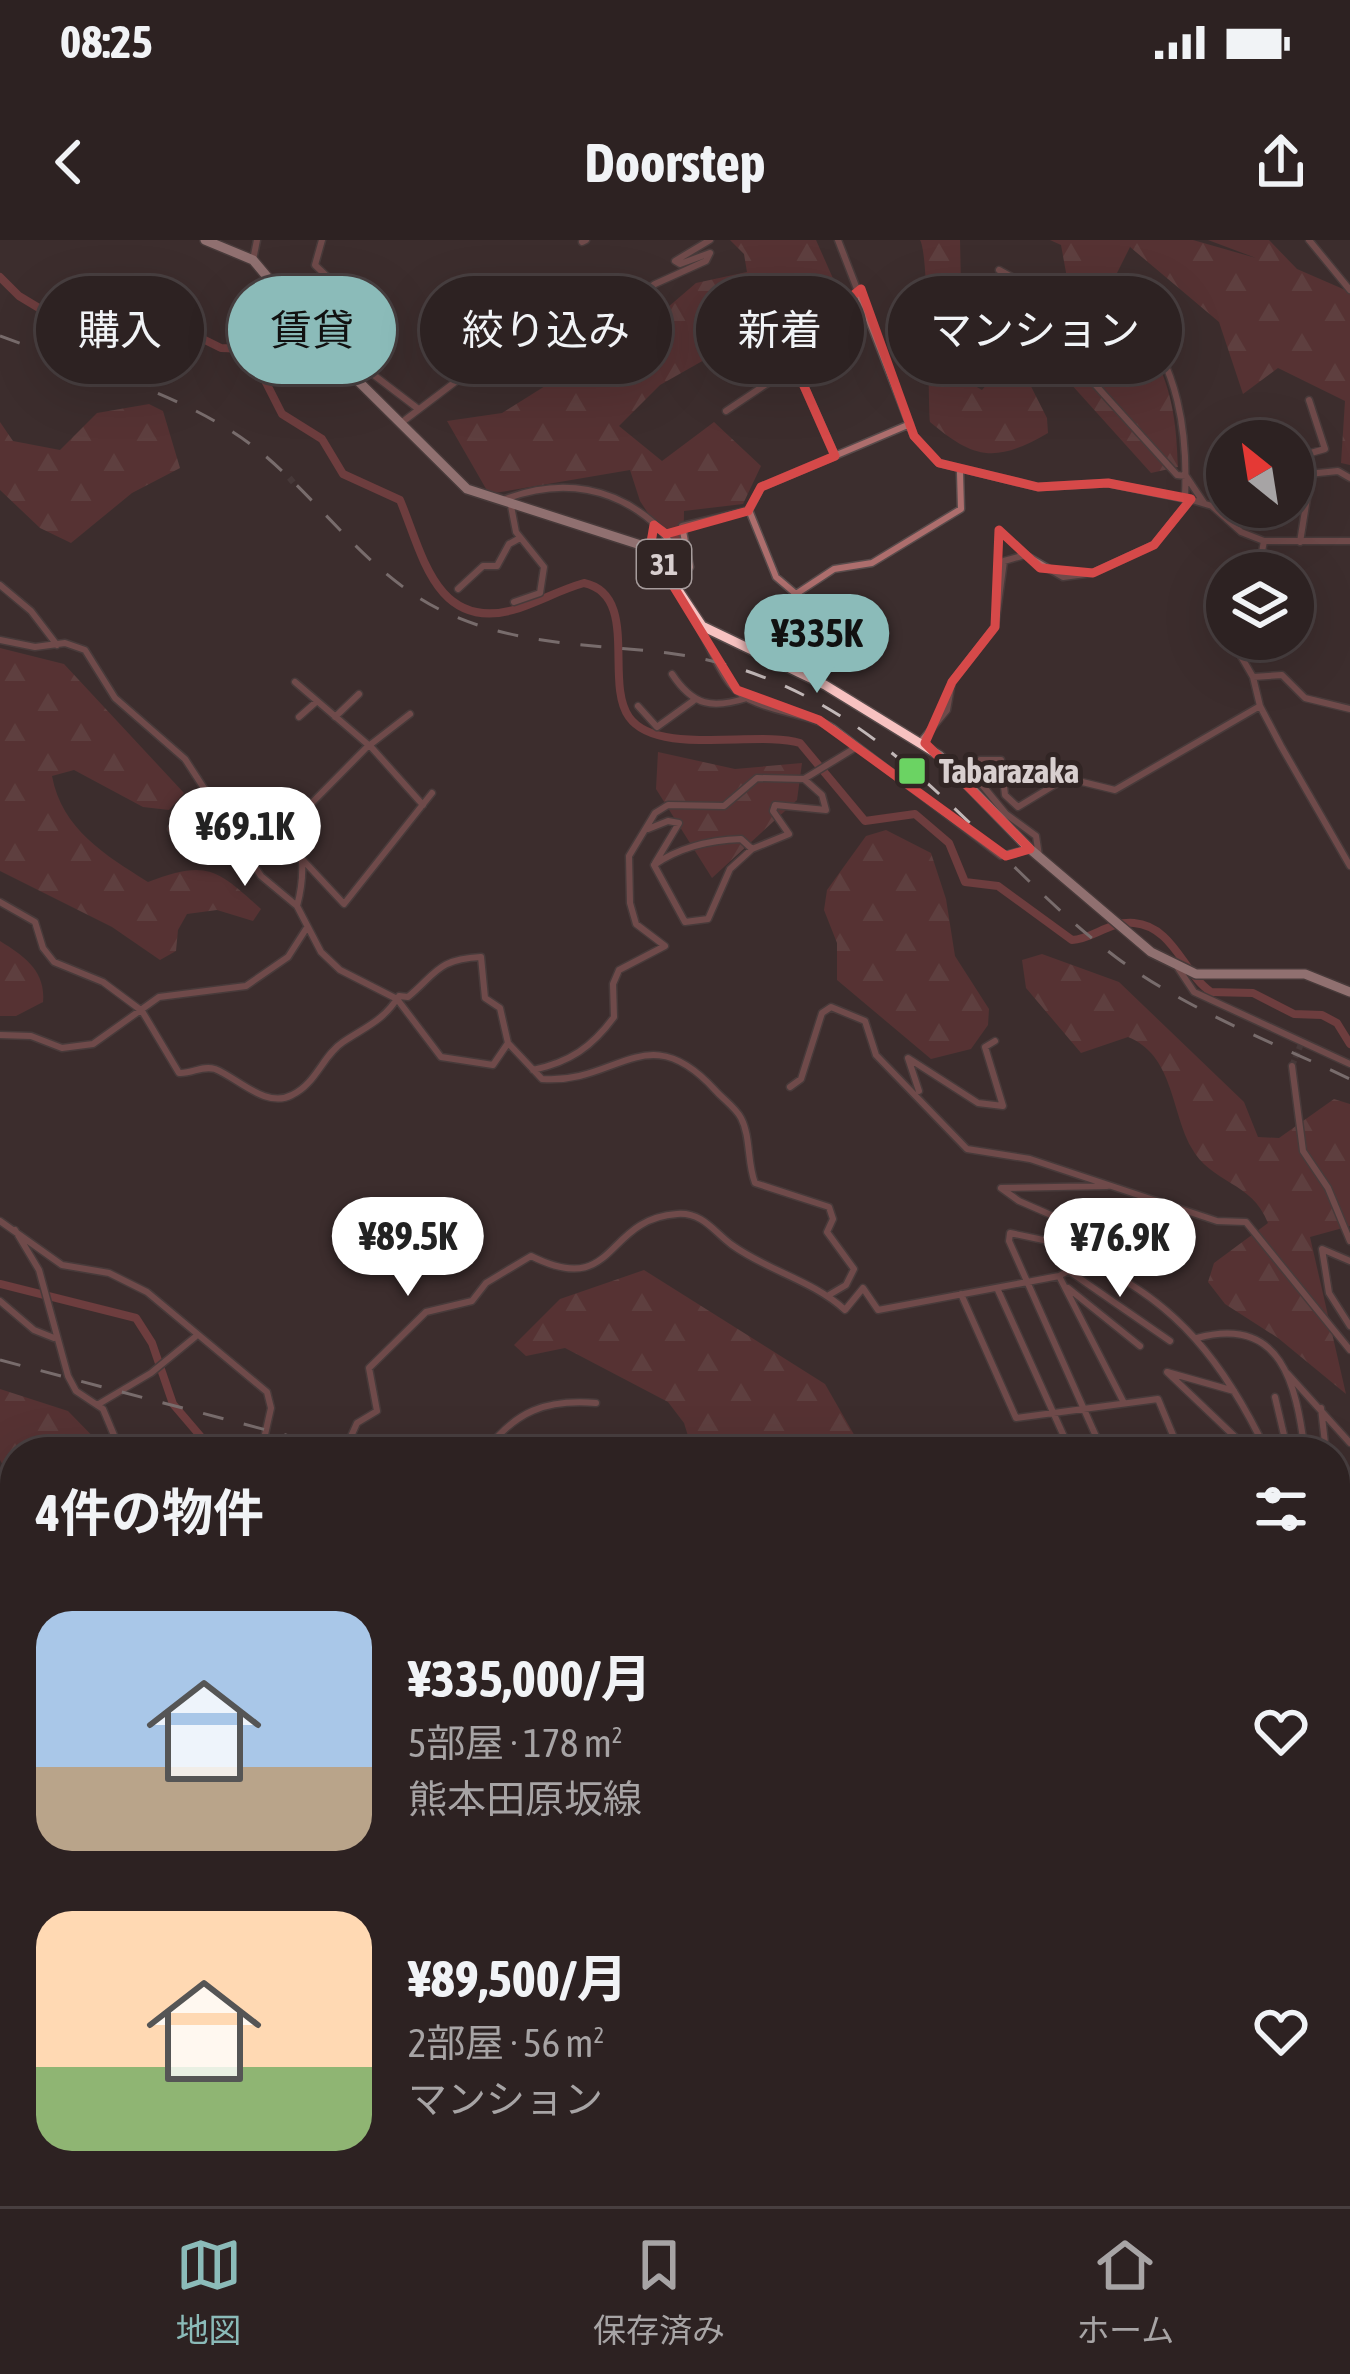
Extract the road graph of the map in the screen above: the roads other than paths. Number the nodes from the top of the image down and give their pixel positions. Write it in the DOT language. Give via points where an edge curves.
graph roads {
  1 [pos="205,240"];
  2 [pos="257,240"];
  3 [pos="322,240"];
  4 [pos="710,240"];
  5 [pos="838,240"];
  6 [pos="1309,240"];
  7 [pos="253,260"];
  8 [pos="999,270"];
  9 [pos="855,276"];
  10 [pos="1350,290"];
  11 [pos="864,298"];
  12 [pos="766,384"];
  13 [pos="803,384"];
  14 [pos="1171,384"];
  15 [pos="1309,400"];
  16 [pos="417,408"];
  17 [pos="726,411"];
  18 [pos="401,423"];
  19 [pos="910,424"];
  20 [pos="1314,453"];
  21 [pos="835,456"];
  22 [pos="960,471"];
  23 [pos="1314,473"];
  24 [pos="1186,476"];
  25 [pos="1350,478"];
  26 [pos="1188,499"];
  27 [pos="497,502"];
  28 [pos="1204,503"];
  29 [pos="511,506"];
  30 [pos="749,511"];
  31 [pos="654,525"];
  32 [pos="1302,528"];
  33 [pos="520,538"];
  34 [pos="1264,541"];
  35 [pos="1350,542"];
  36 [pos="1300,544"];
  37 [pos="650,548"];
  38 [pos="1262,552"];
  39 [pos="0,584"];
  40 [pos="458,589"];
  41 [pos="514,602"];
  42 [pos="689,612"];
  43 [pos="0,640"];
  44 [pos="57,645"];
  45 [pos="1243,660"];
  46 [pos="672,674"];
  47 [pos="1253,677"];
  48 [pos="295,682"];
  49 [pos="359,694"];
  50 [pos="747,698"];
  51 [pos="693,701"];
  52 [pos="316,702"];
  53 [pos="638,706"];
  54 [pos="1260,706"];
  55 [pos="1350,709"];
  56 [pos="410,715"];
  57 [pos="299,717"];
  58 [pos="334,718"];
  59 [pos="920,743"];
  60 [pos="366,748"];
  61 [pos="855,748"];
  62 [pos="804,779"];
  63 [pos="432,793"];
  64 [pos="423,805"];
  65 [pos="290,825"];
  66 [pos="171,829"];
  67 [pos="645,831"];
  68 [pos="241,838"];
  69 [pos="752,849"];
  70 [pos="1035,853"];
  71 [pos="302,860"];
  72 [pos="654,866"];
  73 [pos="1350,866"];
  74 [pos="0,902"];
  75 [pos="297,906"];
  76 [pos="307,927"];
  77 [pos="1182,969"];
  78 [pos="1350,992"];
  79 [pos="397,999"];
  80 [pos="142,1011"];
  81 [pos="1,1036"];
  82 [pos="994,1041"];
  83 [pos="508,1043"];
  84 [pos="1350,1064"];
  85 [pos="1292,1066"];
  86 [pos="533,1070"];
  87 [pos="790,1087"];
  88 [pos="923,1100"];
  89 [pos="1111,1185"];
  90 [pos="0,1221"];
  91 [pos="14,1226"];
  92 [pos="1350,1241"];
  93 [pos="1350,1261"];
  94 [pos="1062,1272"];
  95 [pos="1027,1282"];
  96 [pos="1065,1286"];
  97 [pos="998,1288"];
  98 [pos="961,1294"];
  99 [pos="829,1295"];
  100 [pos="0,1301"];
  101 [pos="1350,1326"];
  102 [pos="195,1337"];
  103 [pos="54,1338"];
  104 [pos="1197,1338"];
  105 [pos="1170,1341"];
  106 [pos="1139,1346"];
  107 [pos="1350,1350"];
  108 [pos="1284,1371"];
  109 [pos="1238,1392"];
  110 [pos="596,1403"];
  111 [pos="1124,1403"];
  112 [pos="98,1405"];
  113 [pos="1321,1407"];
  114 [pos="1084,1409"];
  115 [pos="1054,1413"];
  116 [pos="1301,1424"];
  117 [pos="265,1434"];
  118 [pos="114,1437"];
  119 [pos="264,1437"];
  120 [pos="266,1437"];
  121 [pos="351,1437"];
  122 [pos="496,1437"];
  123 [pos="1064,1437"];
  124 [pos="1096,1437"];
  125 [pos="1174,1437"];
  126 [pos="1236,1437"];
  127 [pos="1260,1437"];
  128 [pos="1285,1437"];
  129 [pos="1302,1437"];
  130 [pos="1324,1437"];
  131 [pos="1345,1437"];
  1 -- 7 [label="main road, 31"];
  2 -- 7 [label="street"];
  3 -- 16 [label="street" via="315,266 341,290 340,350"];
  4 -- 16 [label="street" via="675,261 710,254 706,261 640,292 591,332 550,342 506,369 471,370"];
  5 -- 9 [label="street"];
  6 -- 10 [label="street"];
  7 -- 18 [label="main road, 31"];
  8 -- 24 [label="street" via="1033,288 1080,370"];
  11 -- 19 [label="street"];
  12 -- 17 [label="street"];
  13 -- 21 [label="street"];
  14 -- 24 [label="street"];
  15 -- 20 [label="street" via="1325,449"];
  16 -- 18 [label="street"];
  18 -- 27 [label="main road, 31" via="467,489"];
  19 -- 21 [label="street"];
  19 -- 22 [label="street" via="927,454"];
  21 -- 30 [label="street" via="761,487"];
  22 -- 26 [label="street" via="1038,487 1108,483"];
  22 -- 30 [label="street" via="961,509 872,563 834,569 796,594 776,577"];
  23 -- 25 [label="street"];
  24 -- 26 [label="street"];
  24 -- 28 [label="street"];
  26 -- 28 [label="street"];
  26 -- 59 [label="street" via="1154,545 1093,573 1063,577 1025,554 1004,561 994,627"];
  27 -- 29 [label="main road, 31"];
  27 -- 31 [label="street" via="562,486 601,491"];
  28 -- 34 [label="street"];
  29 -- 33 [label="street"];
  29 -- 37 [label="main road, 31"];
  30 -- 31 [label="street" via="682,526 690,566 683,573"];
  31 -- 37 [label="street"];
  32 -- 36 [label="street"];
  33 -- 40 [label="street" via="496,566 483,566"];
  33 -- 41 [label="street" via="544,567 540,593"];
  34 -- 36 [label="street"];
  34 -- 38 [label="street"];
  35 -- 36 [label="street"];
  37 -- 42 [label="main road, 31"];
  39 -- 44 [label="street"];
  42 -- 50 [label="street" via="728,681"];
  42 -- 59 [label="main road, 31" via="715,634 825,685"];
  43 -- 44 [label="street"];
  44 -- 68 [label="street" via="85,650 115,698 184,759"];
  45 -- 47 [label="street"];
  46 -- 51 [label="street"];
  47 -- 54 [label="street"];
  47 -- 55 [label="street" via="1282,675 1305,698"];
  48 -- 52 [label="street"];
  49 -- 58 [label="street"];
  50 -- 51 [label="street" via="718,706"];
  50 -- 61 [label="street" via="809,715"];
  51 -- 53 [label="street" via="657,727"];
  52 -- 57 [label="street"];
  52 -- 58 [label="street"];
  54 -- 70 [label="street" via="1115,790 1066,778 1018,807 1005,795 1001,760 973,765 968,769 982,790 1036,836"];
  54 -- 73 [label="street"];
  56 -- 60 [label="street"];
  58 -- 60 [label="street"];
  59 -- 70 [label="main road, 31"];
  60 -- 64 [label="street"];
  60 -- 65 [label="street"];
  61 -- 62 [label="street"];
  61 -- 70 [label="street" via="1000,856"];
  62 -- 67 [label="street" via="757,778 724,806 668,805"];
  62 -- 69 [label="street" via="826,810 776,805 789,834"];
  63 -- 64 [label="street"];
  64 -- 71 [label="street" via="344,904"];
  65 -- 68 [label="street"];
  65 -- 71 [label="street"];
  66 -- 68 [label="street"];
  67 -- 72 [label="street" via="679,824"];
  67 -- 86 [label="street" via="629,856 631,915 665,946 619,970 614,1017 597,1039 572,1059"];
  68 -- 75 [label="street" via="261,876"];
  69 -- 72 [label="street" via="730,839 685,847"];
  69 -- 72 [label="street" via="725,876 699,924 682,918"];
  70 -- 77 [label="main road, 31"];
  71 -- 75 [label="street"];
  74 -- 80 [label="street" via="35,922 54,962 103,982"];
  75 -- 76 [label="street"];
  76 -- 79 [label="street" via="340,970"];
  76 -- 80 [label="street" via="288,957 247,986 158,997"];
  77 -- 78 [label="main road, 31" via="1305,974"];
  77 -- 84 [label="street" via="1194,992"];
  79 -- 80 [label="street" via="292,1096 275,1098 208,1067 179,1073"];
  79 -- 83 [label="street" via="430,1050 452,1062 493,1065"];
  79 -- 83 [label="street" via="439,966 481,957 485,998 500,1008"];
  80 -- 81 [label="street" via="85,1046"];
  82 -- 88 [label="street" via="985,1046 1003,1106 979,1103 908,1058"];
  83 -- 86 [label="street"];
  85 -- 92 [label="street" via="1303,1151"];
  86 -- 99 [label="street" via="557,1081 644,1056 692,1065 743,1120 755,1183 829,1207 827,1232 854,1269"];
  87 -- 88 [label="street" via="801,1079 817,1019 840,1007 865,1021 876,1055"];
  88 -- 89 [label="street" via="967,1149"];
  89 -- 95 [label="street" via="1000,1188 1090,1232 1053,1242 1010,1233"];
  89 -- 107 [label="street" via="1217,1221 1246,1222"];
  90 -- 91 [label="street"];
  91 -- 102 [label="street" via="62,1265 109,1273 146,1292"];
  91 -- 103 [label="street" via="39,1270"];
  93 -- 101 [label="street" via="1322,1249 1329,1293"];
  94 -- 95 [label="street"];
  94 -- 96 [label="street"];
  94 -- 104 [label="street" via="1086,1261 1105,1269"];
  94 -- 105 [label="street"];
  95 -- 97 [label="street"];
  95 -- 114 [label="street"];
  96 -- 106 [label="street"];
  96 -- 111 [label="street"];
  97 -- 98 [label="street"];
  97 -- 115 [label="street"];
  98 -- 99 [label="street" via="878,1310 863,1288 845,1310"];
  98 -- 115 [label="street" via="1016,1418"];
  99 -- 121 [label="street" via="756,1260 704,1220 648,1220 587,1268 563,1270 531,1256 472,1300 425,1312 368,1374 377,1412"];
  100 -- 103 [label="street"];
  102 -- 112 [label="street"];
  102 -- 117 [label="street" via="267,1392"];
  103 -- 112 [label="street" via="76,1391"];
  104 -- 108 [label="street" via="1244,1331"];
  104 -- 109 [label="street"];
  108 -- 113 [label="street"];
  108 -- 116 [label="street"];
  109 -- 126 [label="street" via="1167,1372"];
  109 -- 127 [label="street"];
  110 -- 122 [label="street" via="527,1410"];
  111 -- 114 [label="street"];
  111 -- 125 [label="street" via="1158,1399"];
  112 -- 118 [label="street"];
  113 -- 130 [label="street"];
  113 -- 131 [label="street"];
  114 -- 115 [label="street"];
  114 -- 124 [label="street"];
  115 -- 123 [label="street"];
  116 -- 128 [label="street" via="1277,1402"];
  116 -- 129 [label="street"];
  117 -- 119 [label="street"];
  117 -- 120 [label="street"];
}
